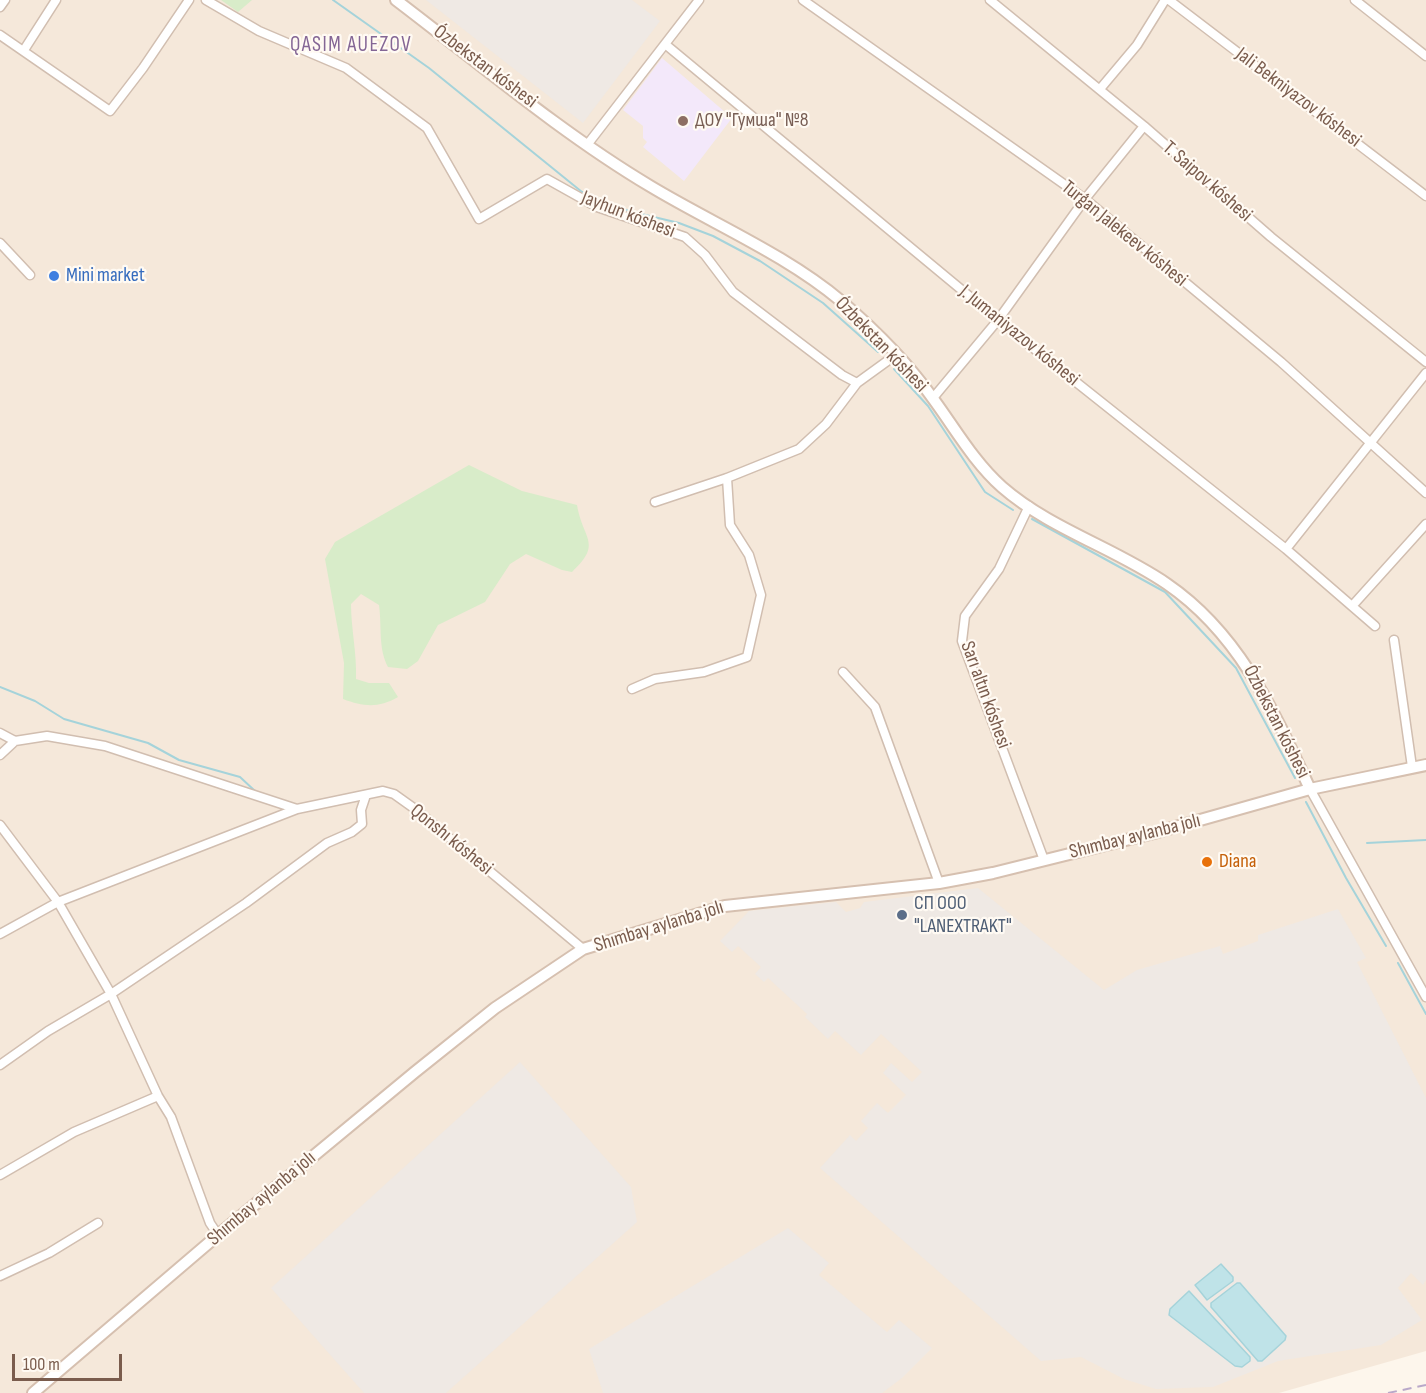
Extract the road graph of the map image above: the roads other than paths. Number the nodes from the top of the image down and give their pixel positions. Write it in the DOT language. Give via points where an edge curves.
graph roads {
  1 [pos="4,0"];
  2 [pos="56,0"];
  3 [pos="189,0"];
  4 [pos="206,0"];
  5 [pos="396,0"];
  6 [pos="699,0"];
  7 [pos="803,0"];
  8 [pos="990,0"];
  9 [pos="1167,0"];
  10 [pos="1355,0"];
  11 [pos="0,7"];
  12 [pos="0,35"];
  13 [pos="665,44"];
  14 [pos="24,50"];
  15 [pos="1426,56"];
  16 [pos="1100,89"];
  17 [pos="1144,126"];
  18 [pos="587,145"];
  19 [pos="1426,196"];
  20 [pos="1085,199"];
  21 [pos="0,243"];
  22 [pos="30,275"];
  23 [pos="998,320"];
  24 [pos="897,354"];
  25 [pos="1426,362"];
  26 [pos="1426,373"];
  27 [pos="857,383"];
  28 [pos="933,398"];
  29 [pos="1370,442"];
  30 [pos="727,478"];
  31 [pos="1426,493"];
  32 [pos="655,502"];
  33 [pos="1029,507"];
  34 [pos="1426,524"];
  35 [pos="1286,549"];
  36 [pos="1353,605"];
  37 [pos="1375,626"];
  38 [pos="1394,640"];
  39 [pos="843,672"];
  40 [pos="632,688"];
  41 [pos="0,733"];
  42 [pos="15,741"];
  43 [pos="0,755"];
  44 [pos="1426,765"];
  45 [pos="1412,767"];
  46 [pos="1310,789"];
  47 [pos="366,795"];
  48 [pos="297,809"];
  49 [pos="0,825"];
  50 [pos="1044,860"];
  51 [pos="939,883"];
  52 [pos="58,902"];
  53 [pos="0,934"];
  54 [pos="583,949"];
  55 [pos="111,994"];
  56 [pos="1426,997"];
  57 [pos="0,1065"];
  58 [pos="158,1096"];
  59 [pos="0,1175"];
  60 [pos="98,1223"];
  61 [pos="218,1235"];
  62 [pos="0,1276"];
  63 [pos="33,1393"];
  1 -- 11 [label="street"];
  2 -- 14 [label="street"];
  3 -- 14 [label="street" via="110,111"];
  4 -- 27 [label="street, Jayhun kóshesi" via="259,31 346,68 427,128 479,219 548,179 597,207 685,237 705,255 733,292"];
  5 -- 18 [label="main road, Ózbekstan kóshesi"];
  6 -- 13 [label="street"];
  7 -- 20 [label="street, Turǵan Jalekeev kóshesi"];
  8 -- 16 [label="street, T. Saipov kóshesi"];
  9 -- 16 [label="street" via="1137,45"];
  9 -- 19 [label="street, Jali Bekniyazov kóshesi"];
  10 -- 15 [label="street"];
  12 -- 14 [label="street"];
  13 -- 18 [label="street"];
  13 -- 23 [label="street, J. Jumaniyazov kóshesi"];
  16 -- 17 [label="street, T. Saipov kóshesi"];
  17 -- 20 [label="street"];
  17 -- 25 [label="street, T. Saipov kóshesi" via="1271,237"];
  18 -- 24 [label="main road, Ózbekstan kóshesi" via="649,186 800,272 838,299"];
  20 -- 23 [label="street"];
  20 -- 29 [label="street, Turǵan Jalekeev kóshesi" via="1281,362"];
  21 -- 22 [label="street"];
  23 -- 28 [label="street"];
  23 -- 35 [label="street, J. Jumaniyazov kóshesi"];
  24 -- 27 [label="street"];
  24 -- 28 [label="main road, Ózbekstan kóshesi"];
  26 -- 29 [label="street"];
  27 -- 30 [label="street" via="826,424 799,449"];
  28 -- 33 [label="main road, Ózbekstan kóshesi" via="984,470"];
  29 -- 31 [label="street, Turǵan Jalekeev kóshesi"];
  29 -- 35 [label="street"];
  30 -- 32 [label="street"];
  30 -- 40 [label="street" via="730,525 749,555 761,595 747,657 704,672 655,679"];
  33 -- 46 [label="main road, Ózbekstan kóshesi" via="1168,584 1205,617 1243,659 1267,698"];
  33 -- 50 [label="street, Sarı altın kóshesi" via="999,569 965,616 962,641"];
  34 -- 36 [label="street"];
  35 -- 36 [label="street, J. Jumaniyazov kóshesi"];
  36 -- 37 [label="street, J. Jumaniyazov kóshesi"];
  38 -- 45 [label="street"];
  39 -- 51 [label="street" via="875,707"];
  41 -- 42 [label="street"];
  42 -- 43 [label="street"];
  42 -- 48 [label="street, Qonshı kóshesi" via="47,736 105,746"];
  44 -- 45 [label="main road, Shımbay aylanba jolı"];
  45 -- 46 [label="main road, Shımbay aylanba jolı"];
  46 -- 50 [label="main road, Shımbay aylanba jolı"];
  46 -- 56 [label="street"];
  47 -- 48 [label="street, Qonshı kóshesi"];
  47 -- 54 [label="street, Qonshı kóshesi" via="383,791 394,794"];
  47 -- 55 [label="street" via="362,824 357,828 327,843"];
  48 -- 52 [label="street, Qonshı kóshesi"];
  49 -- 52 [label="street"];
  50 -- 51 [label="main road, Shımbay aylanba jolı"];
  51 -- 54 [label="main road, Shımbay aylanba jolı" via="724,906"];
  52 -- 53 [label="street, Qonshı kóshesi"];
  52 -- 55 [label="street"];
  54 -- 61 [label="main road, Shımbay aylanba jolı" via="495,1008"];
  55 -- 57 [label="street"];
  55 -- 58 [label="street"];
  58 -- 59 [label="street" via="74,1132"];
  58 -- 61 [label="street" via="171,1117"];
  60 -- 62 [label="street" via="49,1253"];
  61 -- 63 [label="main road, Shımbay aylanba jolı"];
}
